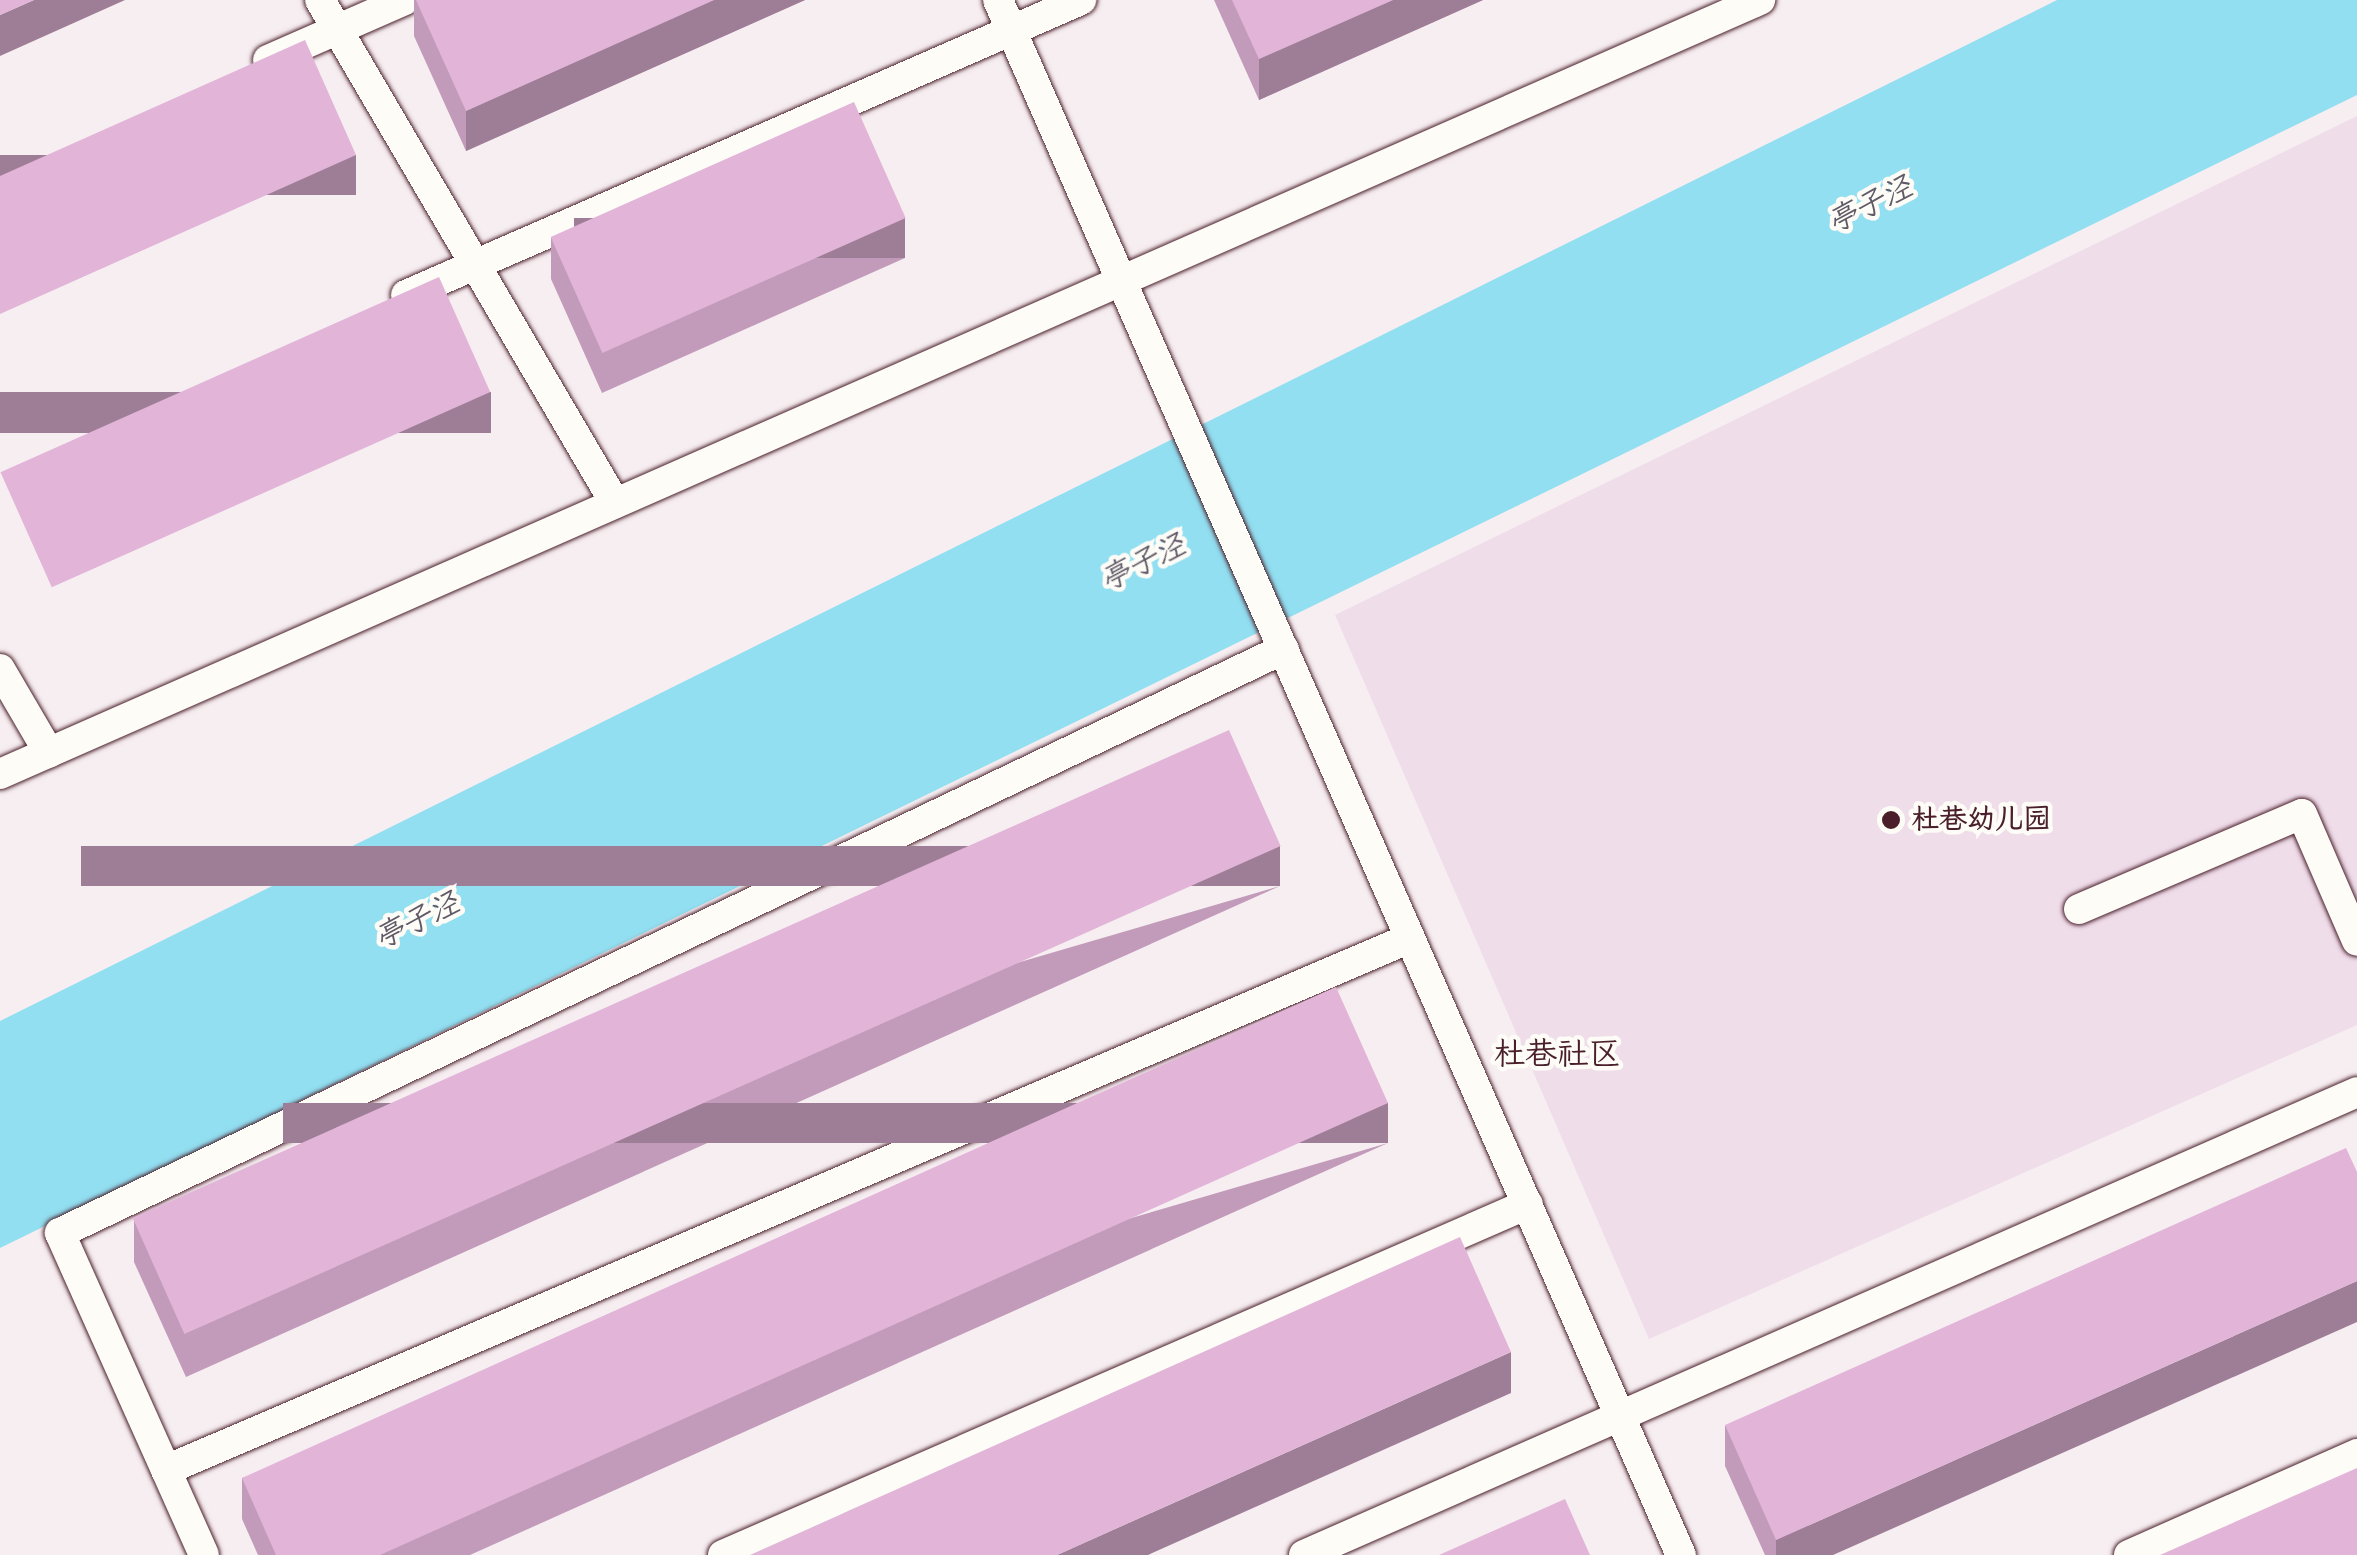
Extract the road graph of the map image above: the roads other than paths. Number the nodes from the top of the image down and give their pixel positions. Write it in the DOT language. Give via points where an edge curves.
graph roads {
  1 [pos="320,0"];
  2 [pos="405,0"];
  3 [pos="998,0"];
  4 [pos="1081,0"];
  5 [pos="1760,0"];
  6 [pos="338,29"];
  7 [pos="1012,30"];
  8 [pos="231,76"];
  9 [pos="476,264"];
  10 [pos="1123,280"];
  11 [pos="384,304"];
  12 [pos="615,504"];
  13 [pos="1284,648"];
  14 [pos="0,669"];
  15 [pos="49,753"];
  16 [pos="0,774"];
  17 [pos="2079,910"];
  18 [pos="1410,938"];
  19 [pos="2357,941"];
  20 [pos="2357,1092"];
  21 [pos="1528,1204"];
  22 [pos="1620,1416"];
  23 [pos="2357,1454"];
  24 [pos="166,1470"];
  25 [pos="204,1555"];
  26 [pos="723,1555"];
  27 [pos="1304,1555"];
  28 [pos="1681,1555"];
  29 [pos="2129,1555"];
  1 -- 6 [label="lane"];
  2 -- 6 [label="lane"];
  3 -- 7 [label="lane"];
  4 -- 7 [label="lane"];
  5 -- 10 [label="lane"];
  6 -- 8 [label="lane"];
  6 -- 9 [label="lane"];
  7 -- 9 [label="lane"];
  7 -- 10 [label="lane"];
  9 -- 11 [label="lane"];
  9 -- 12 [label="lane"];
  10 -- 12 [label="lane"];
  10 -- 13 [label="lane"];
  12 -- 15 [label="lane"];
  13 -- 18 [label="lane"];
  13 -- 24 [label="lane" via="60,1233"];
  14 -- 15 [label="lane"];
  15 -- 16 [label="lane"];
  17 -- 19 [label="lane" via="2302,814"];
  18 -- 21 [label="lane"];
  18 -- 24 [label="lane"];
  20 -- 22 [label="lane"];
  21 -- 22 [label="lane"];
  21 -- 26 [label="lane"];
  22 -- 27 [label="lane"];
  22 -- 28 [label="lane"];
  23 -- 29 [label="lane"];
  24 -- 25 [label="lane"];
}
